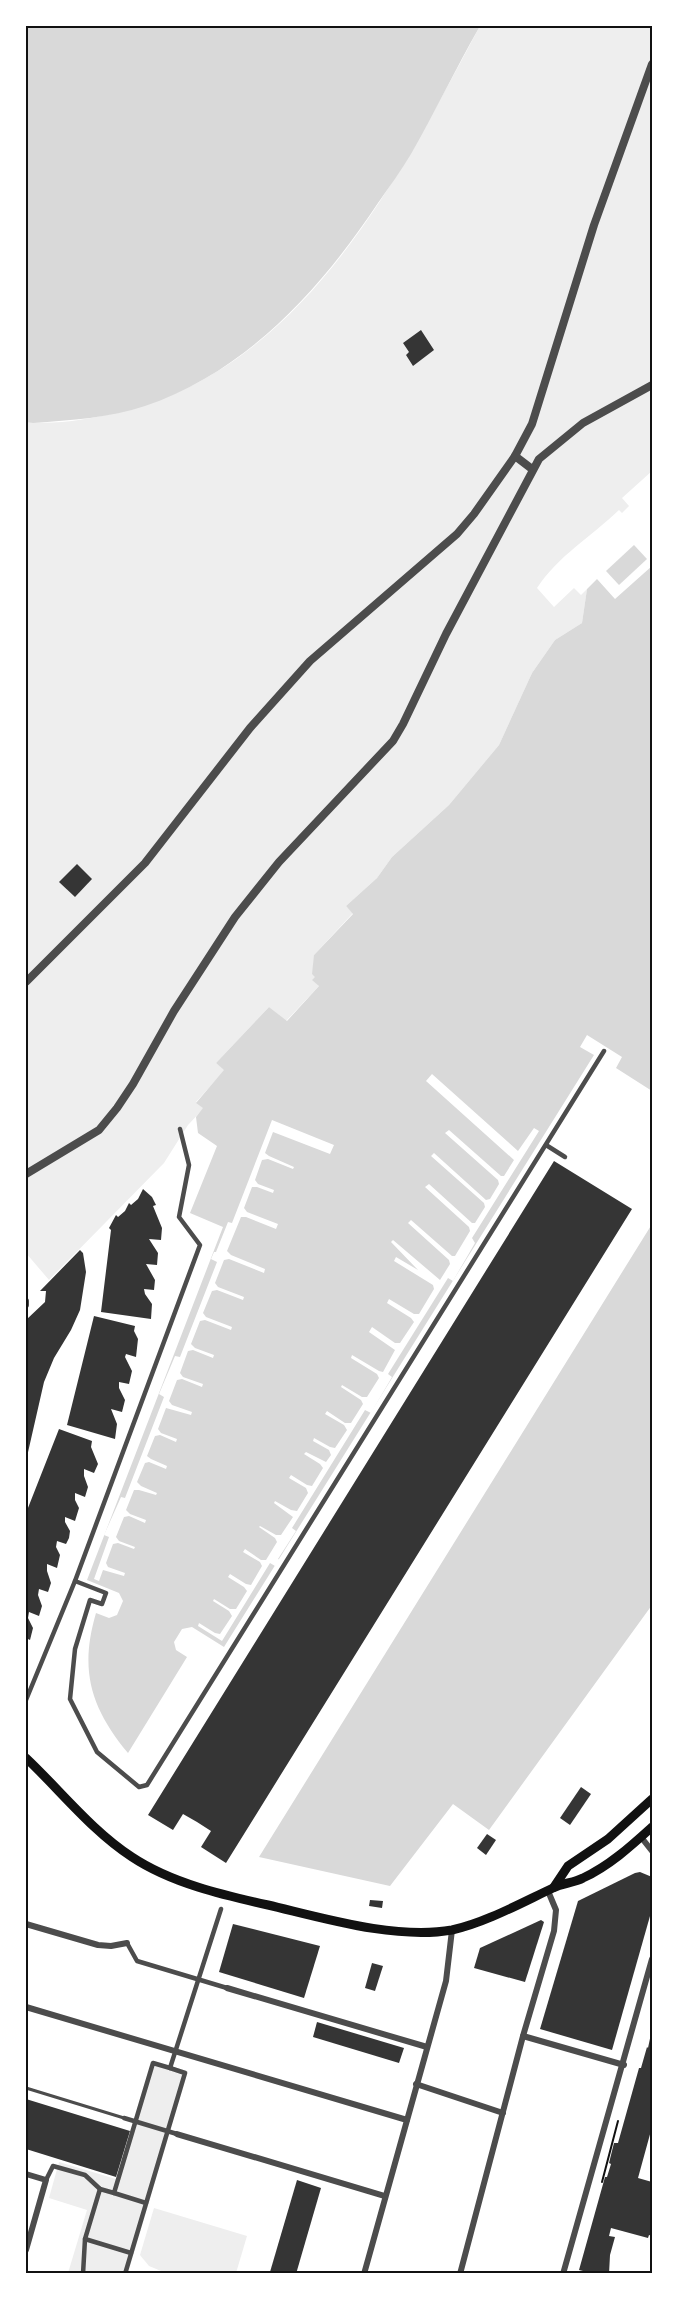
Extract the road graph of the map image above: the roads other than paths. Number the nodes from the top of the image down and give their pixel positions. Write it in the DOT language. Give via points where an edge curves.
graph roads {
  1 [pos="652,64"];
  2 [pos="652,385"];
  3 [pos="515,456"];
  4 [pos="532,469"];
  5 [pos="26,982"];
  6 [pos="604,1051"];
  7 [pos="180,1129"];
  8 [pos="546,1145"];
  9 [pos="565,1157"];
  10 [pos="26,1174"];
  11 [pos="75,1581"];
  12 [pos="26,1700"];
  13 [pos="27,1763"];
  14 [pos="652,1799"];
  15 [pos="652,1827"];
  16 [pos="641,1837"];
  17 [pos="652,1851"];
  18 [pos="551,1889"];
  19 [pos="222,1909"];
  20 [pos="26,1924"];
  21 [pos="452,1930"];
  22 [pos="127,1943"];
  23 [pos="652,1959"];
  24 [pos="198,1979"];
  25 [pos="227,1988"];
  26 [pos="26,2007"];
  27 [pos="523,2037"];
  28 [pos="427,2047"];
  29 [pos="175,2051"];
  30 [pos="624,2065"];
  31 [pos="170,2068"];
  32 [pos="416,2084"];
  33 [pos="26,2088"];
  34 [pos="503,2113"];
  35 [pos="124,2118"];
  36 [pos="135,2121"];
  37 [pos="407,2121"];
  38 [pos="168,2131"];
  39 [pos="177,2134"];
  40 [pos="26,2174"];
  41 [pos="46,2180"];
  42 [pos="100,2189"];
  43 [pos="114,2193"];
  44 [pos="385,2196"];
  45 [pos="146,2203"];
  46 [pos="85,2240"];
  47 [pos="26,2250"];
  48 [pos="131,2253"];
  49 [pos="83,2274"];
  50 [pos="125,2274"];
  51 [pos="364,2274"];
  52 [pos="460,2274"];
  53 [pos="563,2274"];
  1 -- 3 [label="street" via="594,225 532,424"];
  2 -- 4 [label="street" via="583,423 549,449"];
  3 -- 4 [label="street"];
  3 -- 5 [label="street" via="458,534 310,661 250,728 145,864"];
  4 -- 10 [label="street" via="393,741 279,862 235,917 174,1011 133,1084 99,1130"];
  6 -- 8 [label="street"];
  7 -- 11 [label="street" via="189,1165 179,1217 200,1245"];
  8 -- 9 [label="street"];
  8 -- 11 [label="street" via="147,1785 139,1786 98,1752 69,1699 75,1649 90,1600 102,1604 106,1593"];
  11 -- 12 [label="street"];
  13 -- 21 [label="main road" via="104,1837 166,1874 226,1895 357,1926"];
  14 -- 18 [label="main road" via="621,1830 568,1866"];
  15 -- 16 [label="main road"];
  16 -- 17 [label="street"];
  16 -- 18 [label="main road" via="582,1879"];
  18 -- 21 [label="main road"];
  18 -- 27 [label="street" via="556,1910 554,1931"];
  19 -- 24 [label="street"];
  20 -- 22 [label="street" via="98,1946"];
  21 -- 28 [label="street" via="449,1970"];
  22 -- 24 [label="street" via="136,1960"];
  23 -- 30 [label="street"];
  24 -- 25 [label="street"];
  24 -- 29 [label="street"];
  25 -- 28 [label="street"];
  26 -- 29 [label="street"];
  27 -- 30 [label="street"];
  27 -- 34 [label="street"];
  28 -- 32 [label="street"];
  29 -- 31 [label="street"];
  29 -- 37 [label="street"];
  30 -- 53 [label="street"];
  31 -- 36 [label="street" via="153,2063"];
  31 -- 38 [label="street" via="184,2073"];
  32 -- 34 [label="street"];
  32 -- 37 [label="street"];
  33 -- 35 [label="lane"];
  34 -- 52 [label="street"];
  35 -- 36 [label="street"];
  36 -- 38 [label="street"];
  36 -- 43 [label="street"];
  37 -- 44 [label="street"];
  38 -- 39 [label="street"];
  38 -- 45 [label="street"];
  39 -- 44 [label="street"];
  40 -- 41 [label="street"];
  41 -- 42 [label="street" via="53,2166 84,2175"];
  41 -- 47 [label="street"];
  42 -- 43 [label="street"];
  42 -- 46 [label="street"];
  43 -- 45 [label="street"];
  44 -- 51 [label="street"];
  45 -- 48 [label="street"];
  46 -- 48 [label="street"];
  46 -- 49 [label="street"];
  48 -- 50 [label="street"];
}
